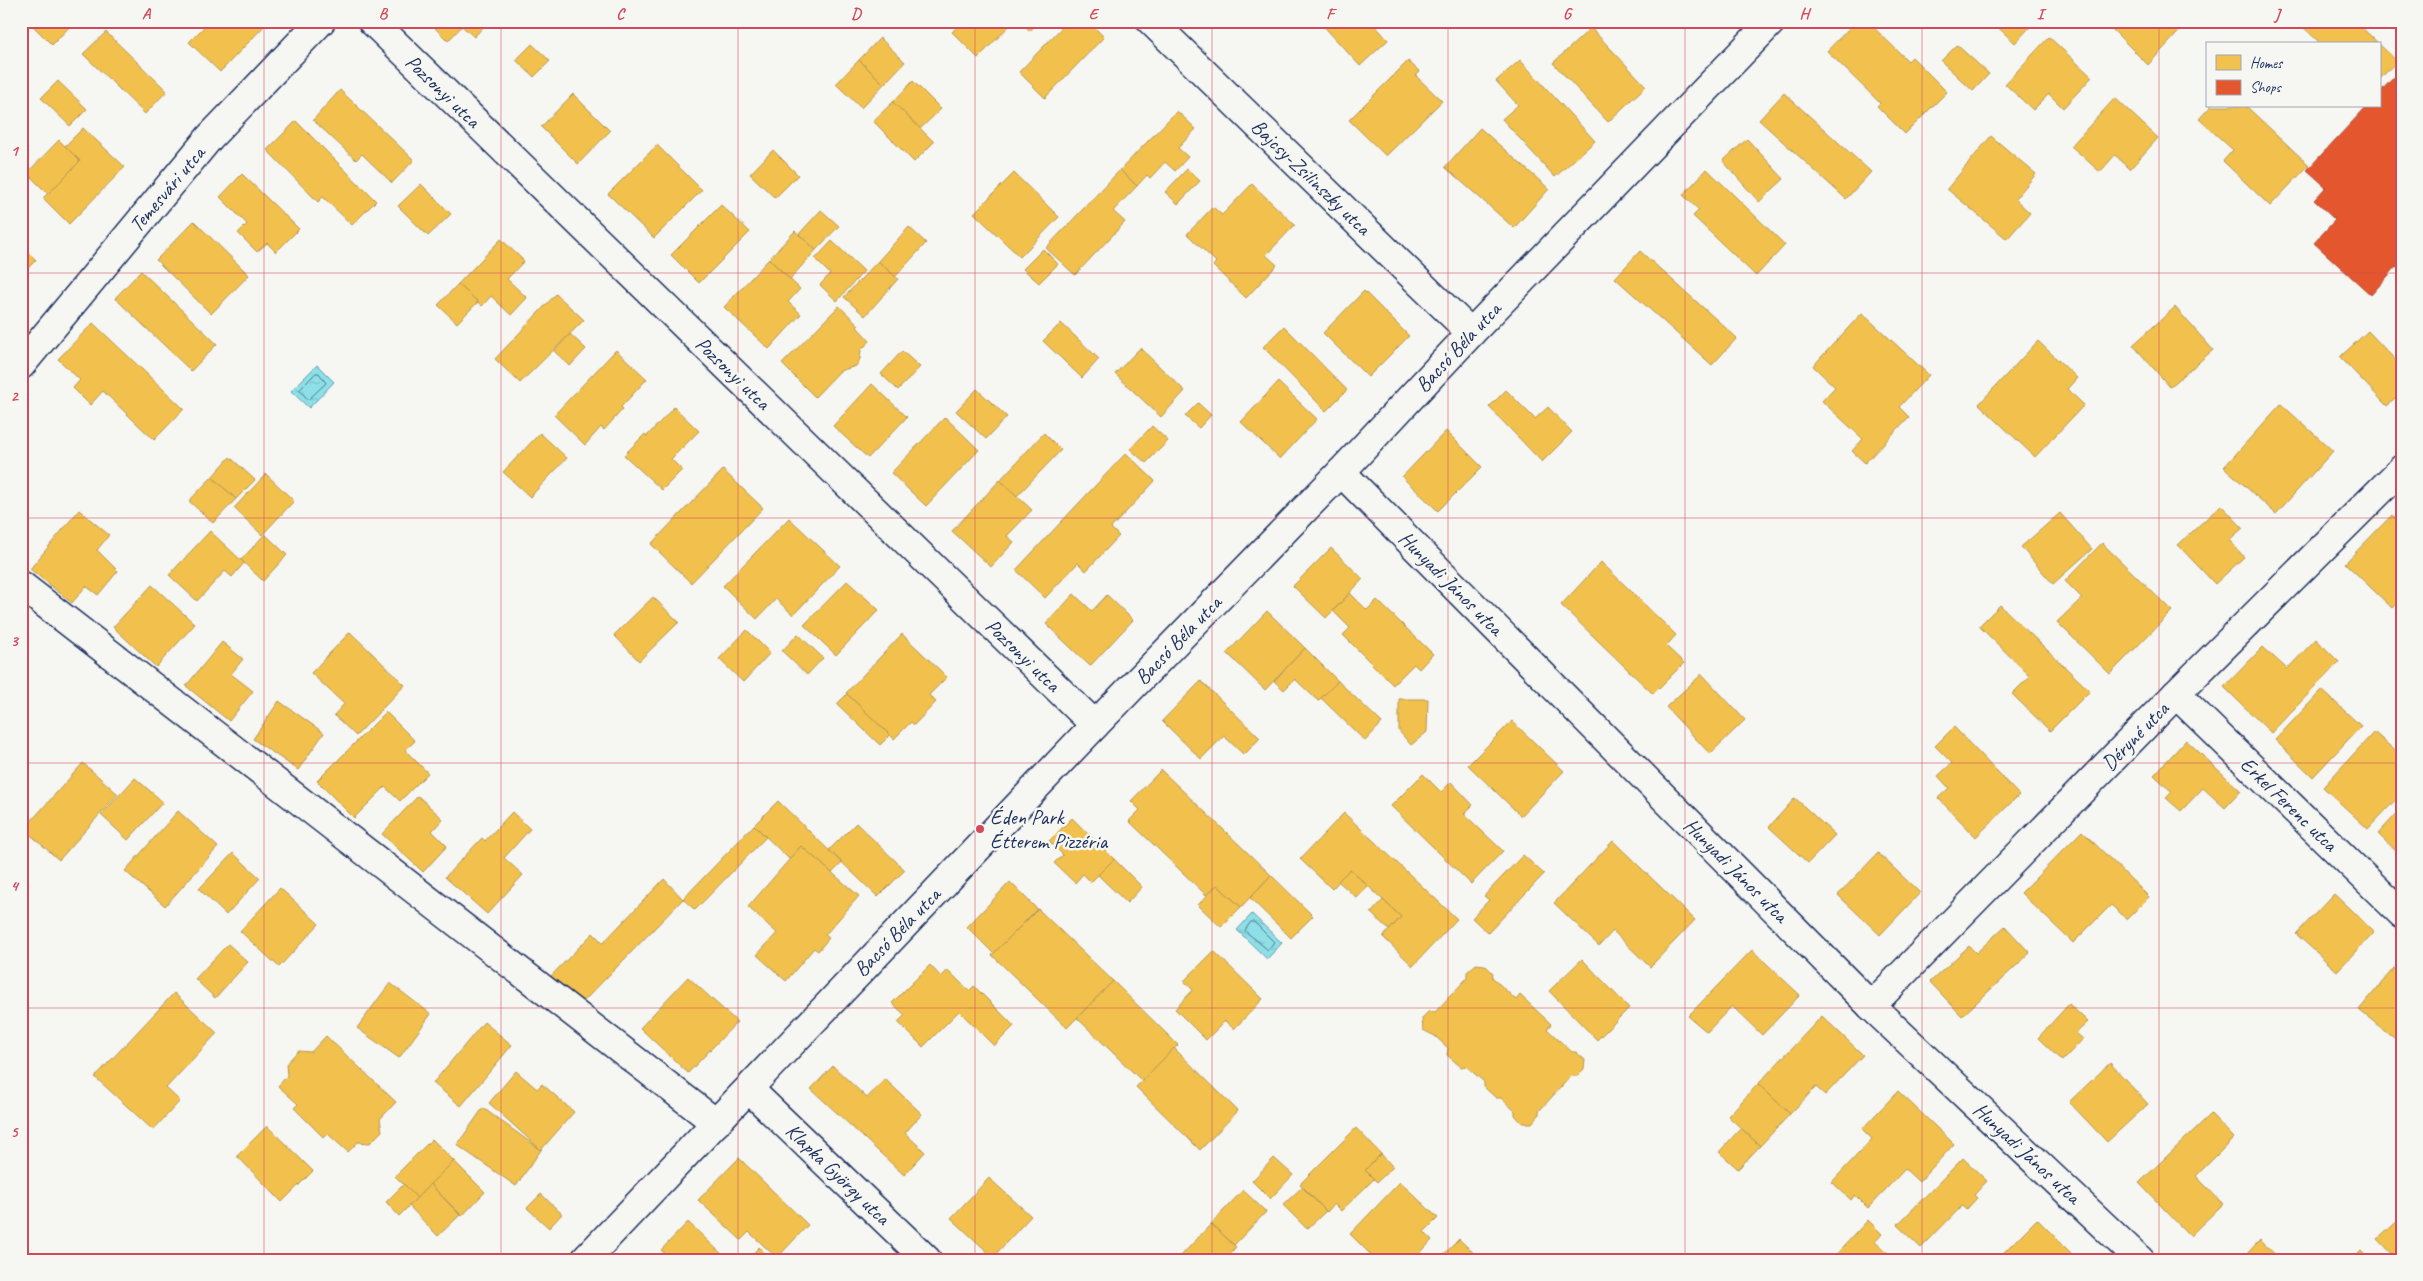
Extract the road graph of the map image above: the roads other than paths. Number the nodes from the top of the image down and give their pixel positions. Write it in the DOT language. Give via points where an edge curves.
graph roads {
  1 [pos="321,21"];
  2 [pos="372,21"];
  3 [pos="1152,21"];
  4 [pos="1772,21"];
  5 [pos="1471,333"];
  6 [pos="21,365"];
  7 [pos="2402,469"];
  8 [pos="1341,472"];
  9 [pos="21,584"];
  10 [pos="2176,694"];
  11 [pos="1095,724"];
  12 [pos="2402,914"];
  13 [pos="1871,1006"];
  14 [pos="748,1089"];
  15 [pos="716,1123"];
  16 [pos="585,1260"];
  17 [pos="927,1260"];
  18 [pos="2140,1260"];
  1 -- 6 [label="street, Temesvári utca" via="210,137"];
  2 -- 11 [label="street, Pozsonyi utca"];
  3 -- 5 [label="street, Bajcsy-Zsilinszky utca"];
  4 -- 5 [label="street, Bacsó Béla utca"];
  5 -- 8 [label="street, Bacsó Béla utca"];
  7 -- 10 [label="street, Déryné utca"];
  8 -- 11 [label="street, Bacsó Béla utca"];
  8 -- 13 [label="street, Hunyadi János utca"];
  9 -- 15 [label="street"];
  10 -- 12 [label="street, Erkel Ferenc utca"];
  10 -- 13 [label="street, Déryné utca"];
  11 -- 14 [label="street, Bacsó Béla utca"];
  13 -- 18 [label="street, Hunyadi János utca"];
  14 -- 15 [label="street, Bacsó Béla utca"];
  14 -- 17 [label="street, Klapka György utca"];
  15 -- 16 [label="street, Bacsó Béla utca"];
}
